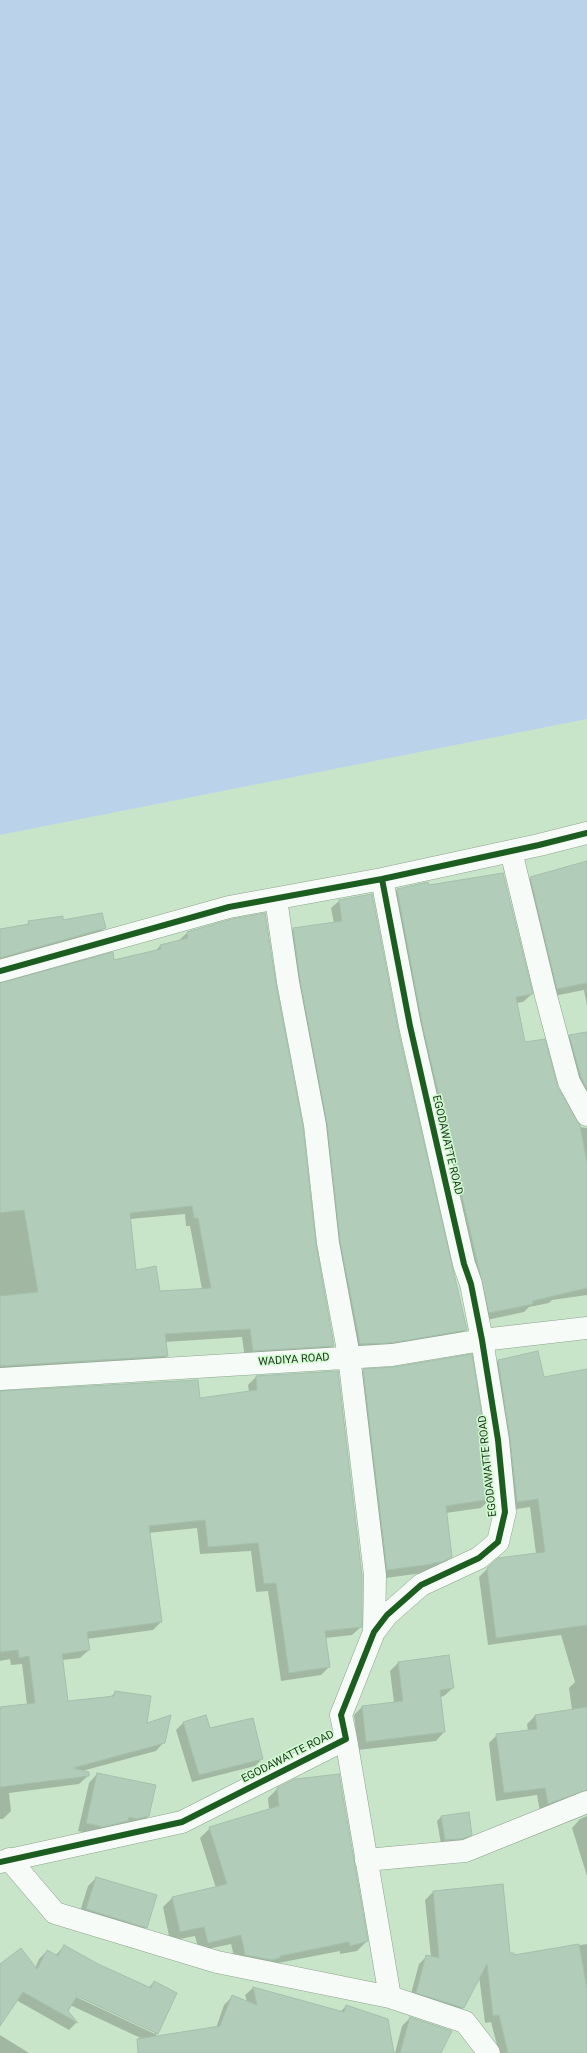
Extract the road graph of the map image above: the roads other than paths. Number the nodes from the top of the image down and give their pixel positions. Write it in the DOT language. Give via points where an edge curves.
graph roads {
  1 [pos="587,833"];
  2 [pos="511,851"];
  3 [pos="382,879"];
  4 [pos="276,899"];
  5 [pos="0,971"];
  6 [pos="587,1115"];
  7 [pos="587,1328"];
  8 [pos="482,1340"];
  9 [pos="349,1356"];
  10 [pos="0,1379"];
  11 [pos="374,1632"];
  12 [pos="346,1739"];
  13 [pos="587,1802"];
  14 [pos="5,1860"];
  15 [pos="366,1860"];
  16 [pos="390,1997"];
  17 [pos="489,2053"];
  1 -- 2 [label="street"];
  2 -- 3 [label="street"];
  2 -- 6 [label="street" via="569,1082"];
  3 -- 4 [label="street"];
  3 -- 8 [label="street, EGODAWATTE ROAD" via="410,1026"];
  4 -- 5 [label="street" via="229,907"];
  4 -- 9 [label="street" via="288,982 315,1125 328,1244"];
  7 -- 8 [label="street, WADIYA ROAD"];
  8 -- 9 [label="street, WADIYA ROAD" via="392,1355"];
  8 -- 11 [label="street, EGODAWATTE ROAD" via="498,1440 505,1512 498,1542 479,1558 421,1585 387,1615"];
  9 -- 10 [label="street, WADIYA ROAD"];
  9 -- 11 [label="street" via="375,1575"];
  11 -- 12 [label="street, EGODAWATTE ROAD" via="341,1715"];
  12 -- 14 [label="street, EGODAWATTE ROAD" via="182,1822"];
  12 -- 15 [label="street"];
  13 -- 15 [label="street" via="465,1851"];
  14 -- 16 [label="street" via="55,1913 217,1962"];
  15 -- 16 [label="street"];
  16 -- 17 [label="street" via="465,2022"];
}
